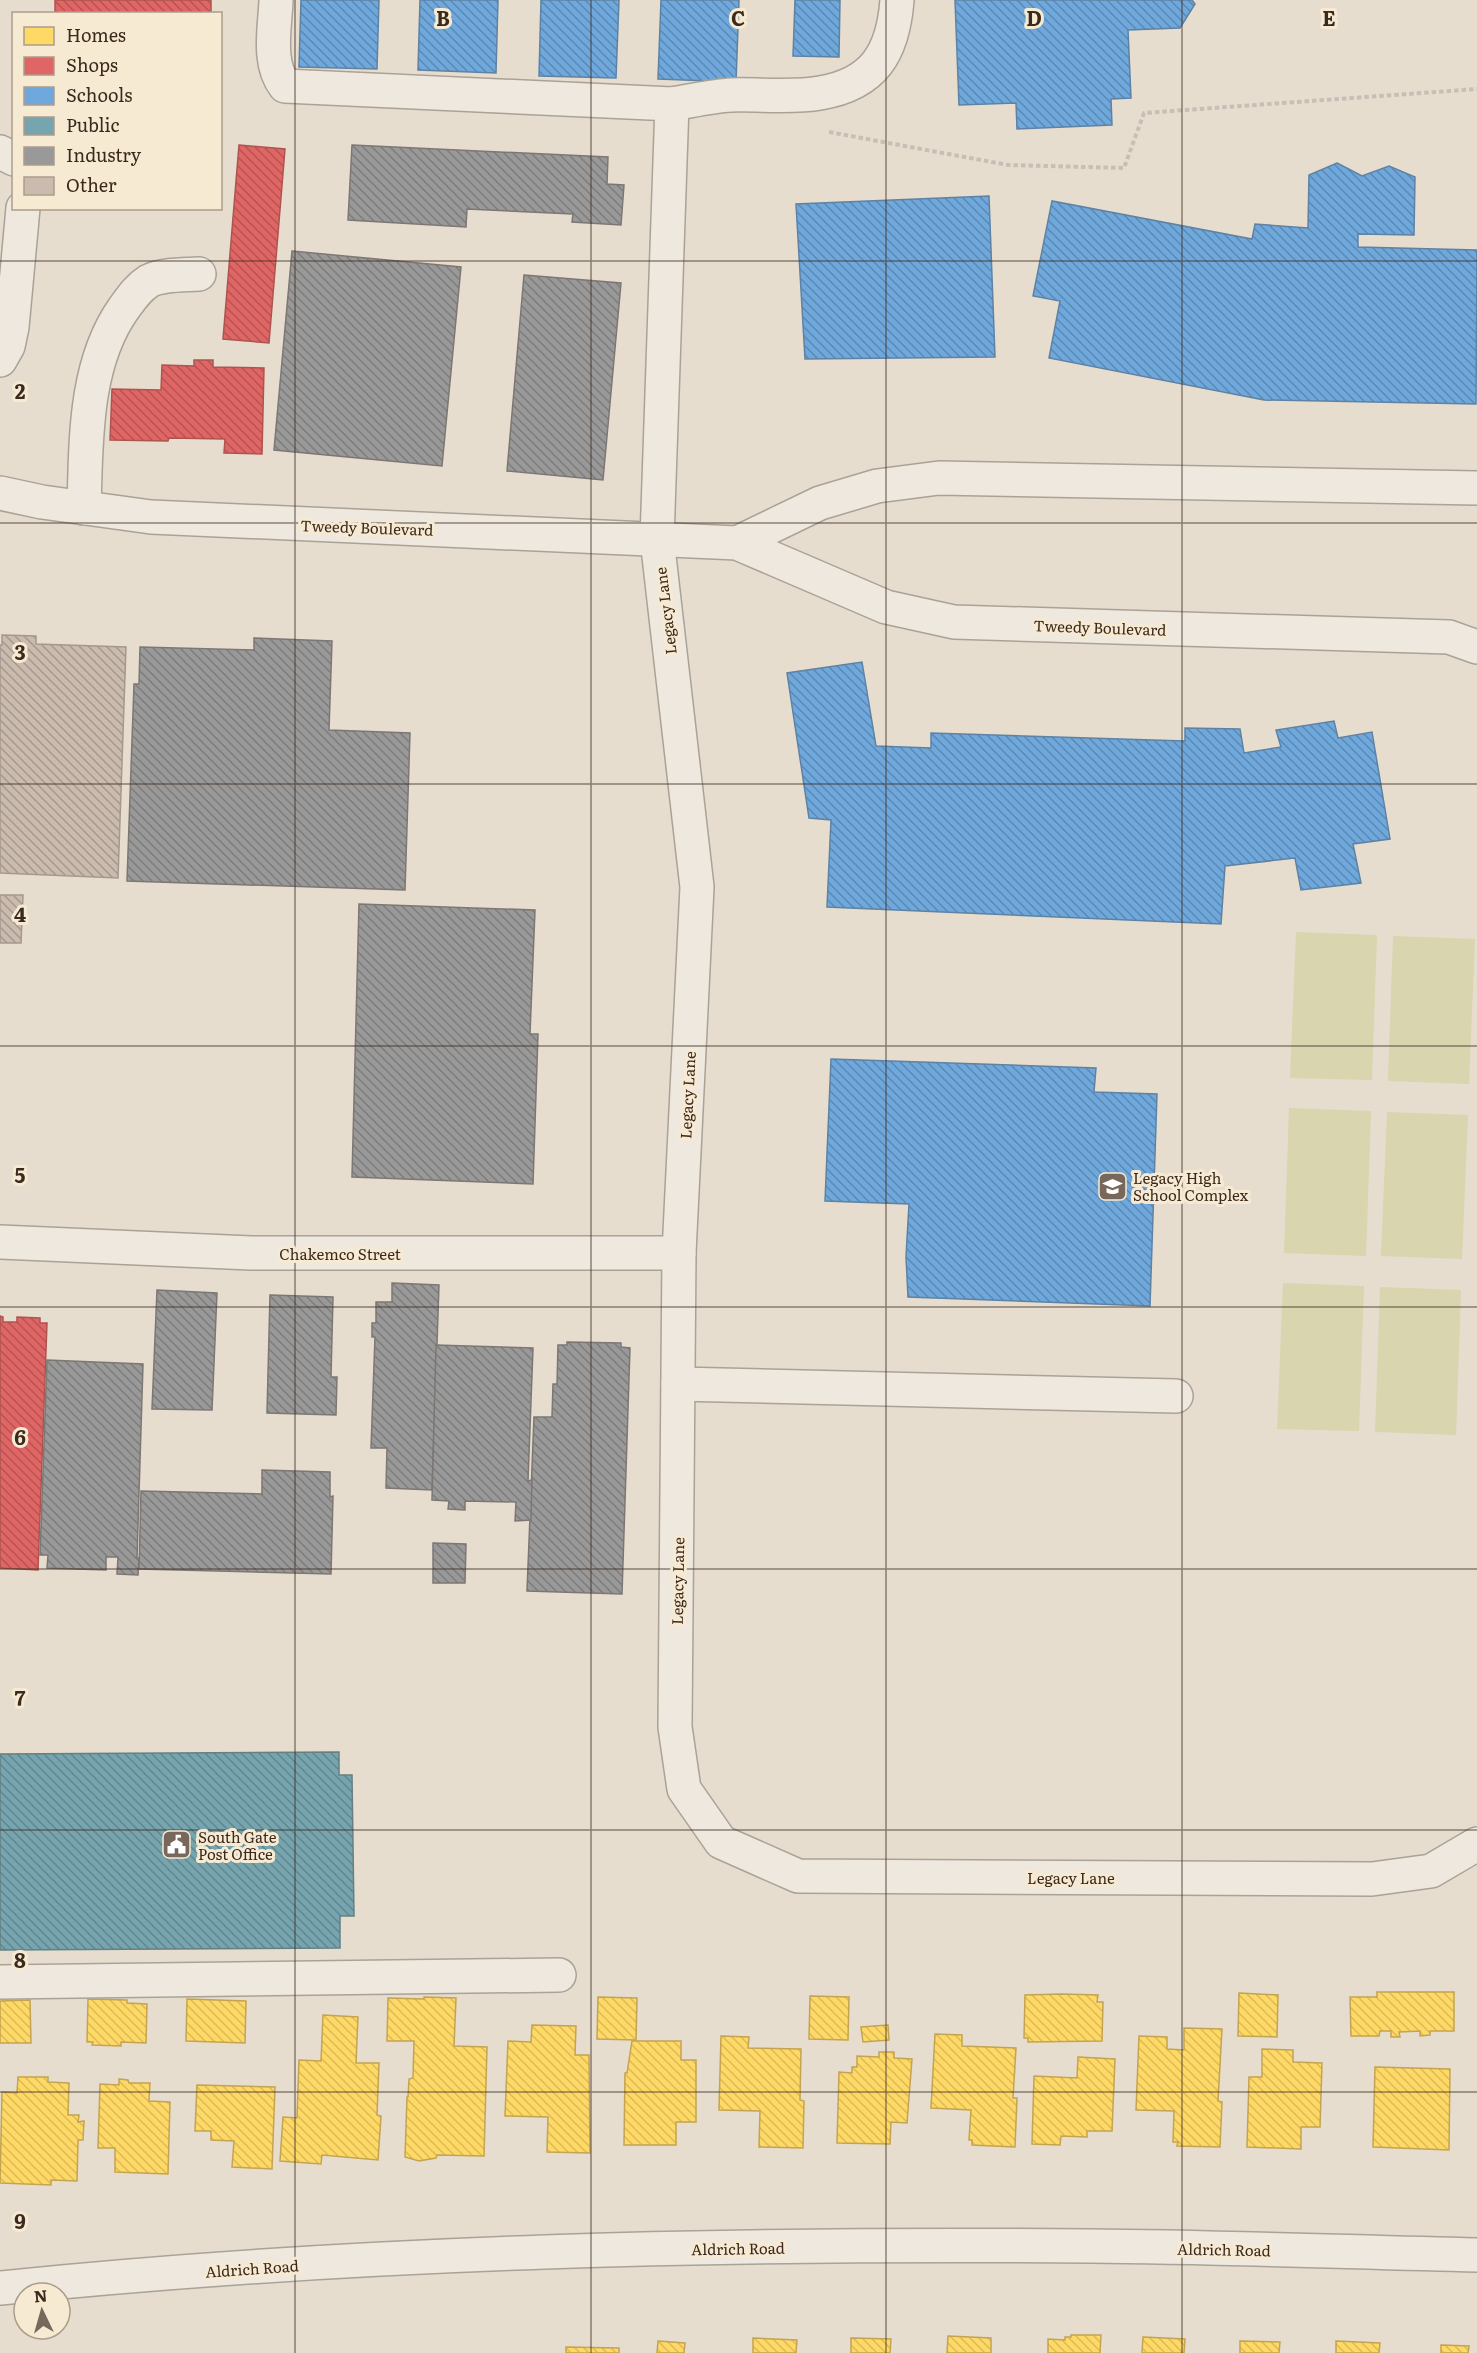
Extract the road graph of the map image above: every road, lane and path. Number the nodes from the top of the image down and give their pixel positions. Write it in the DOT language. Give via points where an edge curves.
graph roads {
  1 [pos="276,0"];
  2 [pos="897,0"];
  3 [pos="1477,89"];
  4 [pos="672,104"];
  5 [pos="822,131"];
  6 [pos="23,210"];
  7 [pos="199,274"];
  8 [pos="0,360"];
  9 [pos="1477,488"];
  10 [pos="0,493"];
  11 [pos="84,508"];
  12 [pos="657,539"];
  13 [pos="737,543"];
  14 [pos="1477,647"];
  15 [pos="0,1242"];
  16 [pos="679,1253"];
  17 [pos="678,1384"];
  18 [pos="1176,1396"];
  19 [pos="1477,1844"];
  20 [pos="559,1975"];
  21 [pos="0,1982"];
  22 [pos="1477,2255"];
  23 [pos="0,2288"];
  1 -- 4 [label="street" via="274,57 278,77 285,86"];
  2 -- 4 [label="street" via="896,21 882,59 859,81 819,94 729,95"];
  3 -- 5 [label="path" via="1144,113 1124,168 1008,165"];
  4 -- 12 [label="street, Legacy Lane"];
  6 -- 8 [label="street" via="12,327"];
  7 -- 11 [label="street" via="151,280 137,290 103,346 87,427"];
  9 -- 13 [label="street, Tweedy Boulevard" via="939,478 877,486 820,503"];
  10 -- 11 [label="street, Tweedy Boulevard"];
  11 -- 12 [label="street, Tweedy Boulevard" via="151,517"];
  12 -- 13 [label="street, Tweedy Boulevard"];
  12 -- 16 [label="street, Legacy Lane" via="697,887"];
  13 -- 14 [label="street, Tweedy Boulevard" via="886,607 954,622 1449,637"];
  15 -- 16 [label="street, Chakemco Street" via="251,1253"];
  16 -- 17 [label="street, Legacy Lane"];
  17 -- 18 [label="street"];
  17 -- 19 [label="street, Legacy Lane" via="675,1727 684,1789 722,1842 798,1876 1372,1879 1431,1871"];
  20 -- 21 [label="street"];
  22 -- 23 [label="street, Aldrich Road" via="1093,2246 674,2249 237,2268"];
}
